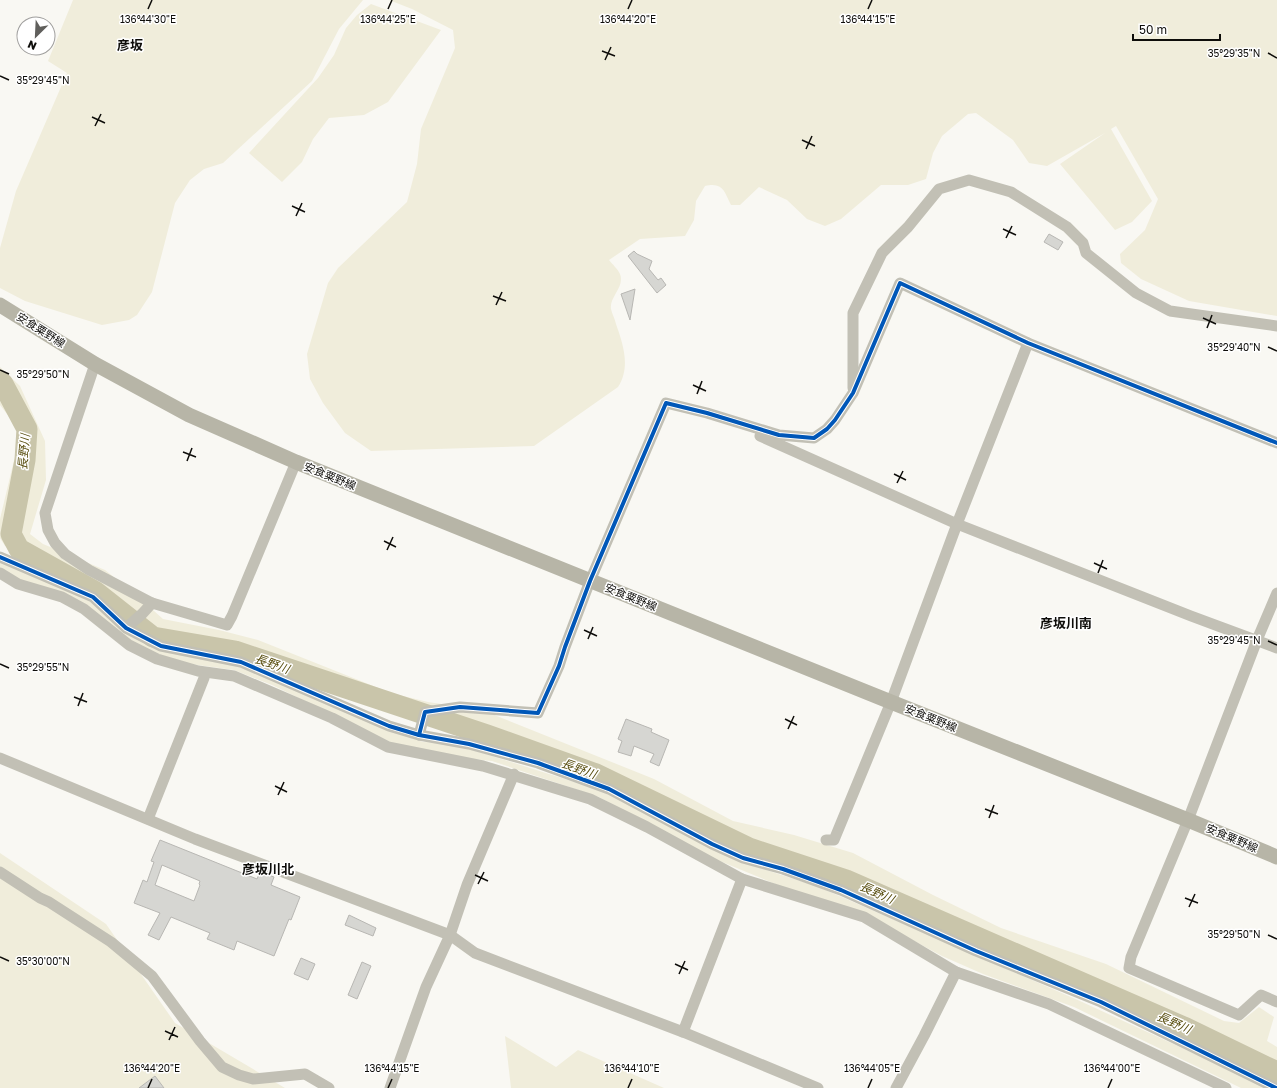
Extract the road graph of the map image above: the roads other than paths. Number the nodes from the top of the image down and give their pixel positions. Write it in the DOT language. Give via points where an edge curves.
graph roads {
  1 [pos="0,305"];
  2 [pos="1277,326"];
  3 [pos="1028,343"];
  4 [pos="95,364"];
  5 [pos="853,393"];
  6 [pos="707,413"];
  7 [pos="1277,443"];
  8 [pos="296,462"];
  9 [pos="957,524"];
  10 [pos="0,557"];
  11 [pos="0,573"];
  12 [pos="590,581"];
  13 [pos="1277,593"];
  14 [pos="152,603"];
  15 [pos="127,626"];
  16 [pos="1257,640"];
  17 [pos="1277,648"];
  18 [pos="204,678"];
  19 [pos="890,702"];
  20 [pos="420,733"];
  21 [pos="0,758"];
  22 [pos="514,774"];
  23 [pos="148,819"];
  24 [pos="1188,820"];
  25 [pos="826,840"];
  26 [pos="1277,857"];
  27 [pos="0,872"];
  28 [pos="742,878"];
  29 [pos="450,936"];
  30 [pos="956,972"];
  31 [pos="1277,1002"];
  32 [pos="683,1032"];
  33 [pos="329,1088"];
  34 [pos="390,1088"];
  35 [pos="818,1088"];
  36 [pos="896,1088"];
  37 [pos="1226,1088"];
  38 [pos="1276,1088"];
  1 -- 4 [label="main road, 安食粟野線"];
  2 -- 5 [label="street" via="1170,311 1136,293 1086,253 1083,243 1067,227 1011,192 969,180 939,189 908,228 882,253 853,313"];
  3 -- 5 [label="street" via="900,284"];
  3 -- 7 [label="street"];
  3 -- 9 [label="street"];
  4 -- 8 [label="main road, 安食粟野線" via="189,416"];
  4 -- 14 [label="street" via="45,513 48,530 65,554"];
  5 -- 6 [label="street" via="835,420 814,438 779,435"];
  6 -- 9 [label="street"];
  6 -- 12 [label="street" via="666,403"];
  8 -- 12 [label="main road, 安食粟野線"];
  8 -- 14 [label="street" via="226,625"];
  9 -- 16 [label="street"];
  9 -- 19 [label="street"];
  10 -- 15 [label="street" via="93,597"];
  11 -- 22 [label="street" via="18,584 62,597 84,609 129,645 157,659 198,671 234,676 332,718 388,747"];
  12 -- 19 [label="main road, 安食粟野線"];
  12 -- 20 [label="street" via="559,666 538,713 460,707 425,712"];
  13 -- 16 [label="street"];
  14 -- 15 [label="street"];
  15 -- 20 [label="street" via="161,646 241,662 388,726"];
  16 -- 17 [label="street"];
  16 -- 24 [label="street"];
  18 -- 23 [label="street"];
  19 -- 24 [label="main road, 安食粟野線"];
  19 -- 25 [label="street" via="834,840"];
  20 -- 38 [label="street" via="538,763 609,789 743,858 841,890 976,951 1101,1002"];
  21 -- 23 [label="street"];
  22 -- 28 [label="street" via="590,799"];
  22 -- 29 [label="street" via="467,885"];
  23 -- 29 [label="street"];
  24 -- 26 [label="main road, 安食粟野線"];
  24 -- 31 [label="street" via="1131,957 1129,968 1239,1015 1261,995"];
  27 -- 33 [label="street" via="110,942 152,976 222,1067 253,1079 305,1074"];
  28 -- 30 [label="street" via="864,917"];
  28 -- 32 [label="street"];
  29 -- 32 [label="street" via="475,953"];
  29 -- 34 [label="street" via="426,986"];
  30 -- 36 [label="street"];
  30 -- 37 [label="street" via="1049,1004"];
  32 -- 35 [label="street"];
}
